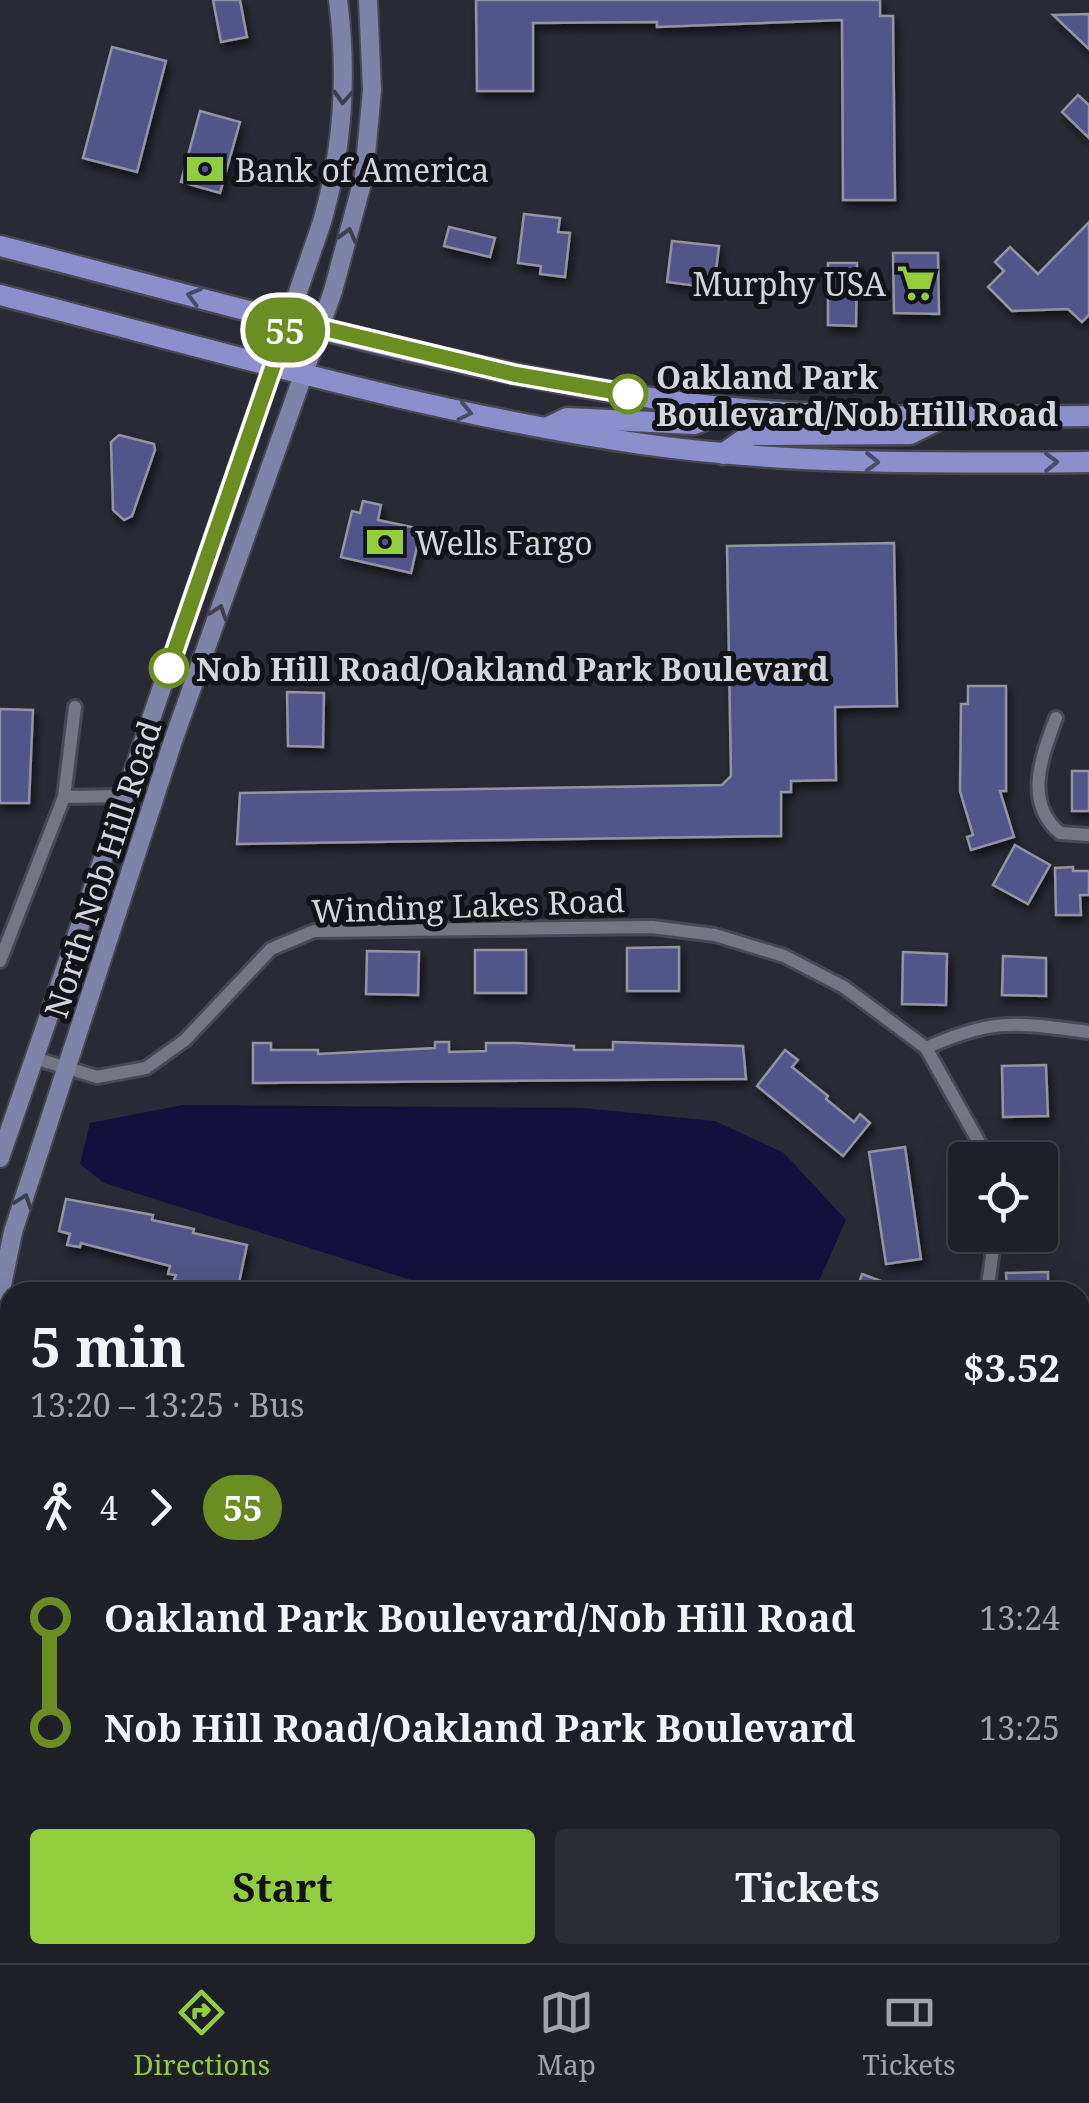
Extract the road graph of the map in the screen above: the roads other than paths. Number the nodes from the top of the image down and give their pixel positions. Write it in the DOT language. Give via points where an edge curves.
graph roads {
  1 [pos="338,0"];
  2 [pos="368,0"];
  3 [pos="0,246"];
  4 [pos="0,295"];
  5 [pos="289,320"];
  6 [pos="319,328"];
  7 [pos="274,365"];
  8 [pos="302,371"];
  9 [pos="740,408"];
  10 [pos="1089,416"];
  11 [pos="945,417"];
  12 [pos="547,428"];
  13 [pos="723,454"];
  14 [pos="1089,462"];
  15 [pos="75,706"];
  16 [pos="1056,718"];
  17 [pos="125,796"];
  18 [pos="64,797"];
  19 [pos="1089,836"];
  20 [pos="0,961"];
  21 [pos="1089,1032"];
  22 [pos="926,1048"];
  23 [pos="34,1058"];
  24 [pos="69,1070"];
  25 [pos="978,1142"];
  26 [pos="0,1158"];
  27 [pos="993,1252"];
  28 [pos="3,1282"];
  29 [pos="988,1282"];
  1 -- 5 [label="main road, North Nob Hill Road, one-way" via="344,89 336,175"];
  6 -- 2 [label="main road, North Nob Hill Road, one-way" via="364,176 372,90"];
  5 -- 3 [label="main road, one-way"];
  4 -- 7 [label="main road"];
  5 -- 6 [label="main road"];
  5 -- 7 [label="main road, North Nob Hill Road"];
  6 -- 8 [label="main road, North Nob Hill Road"];
  6 -- 9 [label="main road" via="539,379"];
  7 -- 8 [label="main road"];
  7 -- 17 [label="main road, North Nob Hill Road"];
  8 -- 12 [label="main road, one-way"];
  24 -- 8 [label="main road, North Nob Hill Road, one-way" via="163,772"];
  9 -- 11 [label="main road"];
  9 -- 12 [label="main road" via="694,424 567,418"];
  10 -- 11 [label="main road"];
  11 -- 13 [label="main road" via="910,434 750,435"];
  12 -- 13 [label="main road"];
  13 -- 14 [label="main road, one-way"];
  15 -- 18 [label="street"];
  16 -- 19 [label="street" via="1040,761 1040,808 1060,833"];
  17 -- 18 [label="street"];
  17 -- 23 [label="main road, North Nob Hill Road"];
  18 -- 20 [label="street"];
  21 -- 22 [label="street" via="975,1026"];
  22 -- 24 [label="street, Winding Lakes Road" via="844,987 784,956 716,935 652,927 468,927 314,931 271,949 185,1040 146,1068 97,1077"];
  22 -- 25 [label="street, Winding Lakes Road"];
  23 -- 24 [label="street, Winding Lakes Road"];
  23 -- 26 [label="main road, North Nob Hill Road"];
  28 -- 24 [label="main road, North Nob Hill Road, one-way" via="13,1232"];
  27 -- 29 [label="street"];
}
